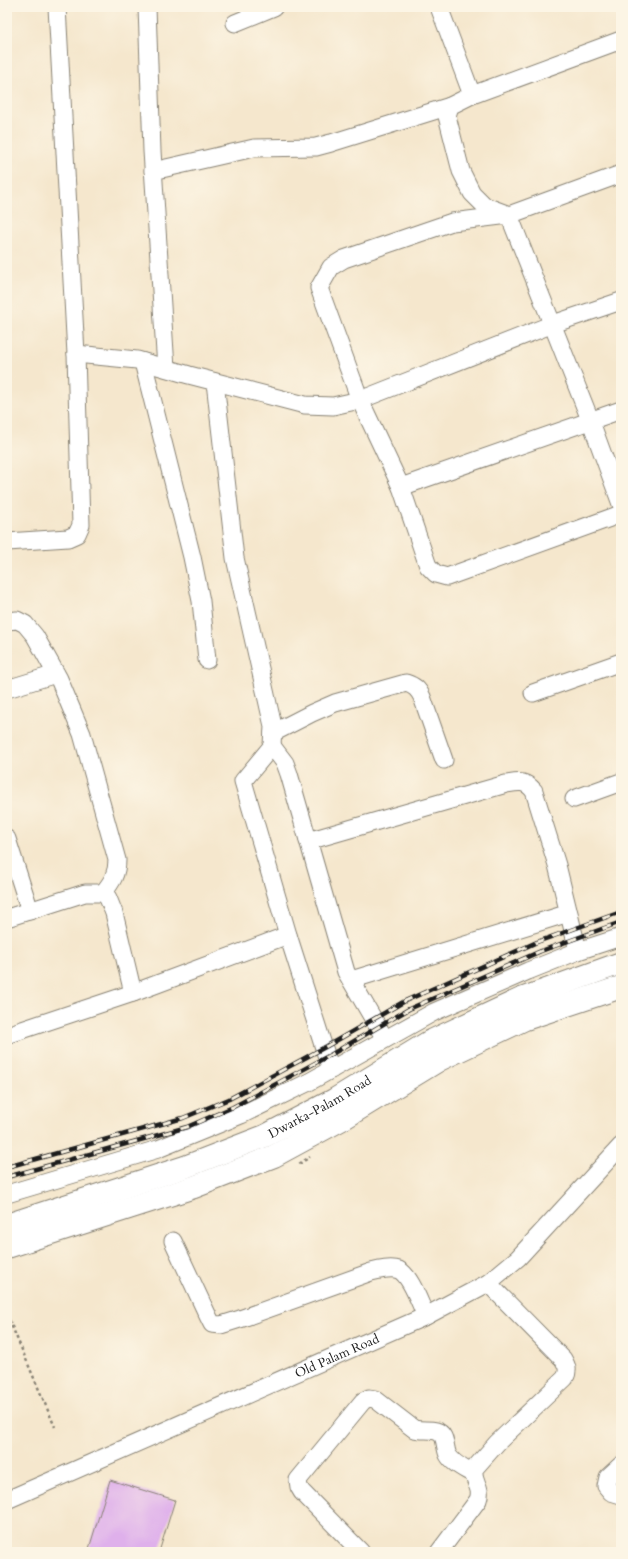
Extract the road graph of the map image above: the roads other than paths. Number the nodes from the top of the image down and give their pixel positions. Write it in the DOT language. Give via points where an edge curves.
graph roads {
  1 [pos="57,7"];
  2 [pos="147,7"];
  3 [pos="274,7"];
  4 [pos="439,7"];
  5 [pos="235,23"];
  6 [pos="621,40"];
  7 [pos="472,95"];
  8 [pos="450,106"];
  9 [pos="153,171"];
  10 [pos="621,174"];
  11 [pos="509,215"];
  12 [pos="621,301"];
  13 [pos="553,324"];
  14 [pos="76,354"];
  15 [pos="143,362"];
  16 [pos="166,368"];
  17 [pos="215,382"];
  18 [pos="360,400"];
  19 [pos="621,410"];
  20 [pos="591,422"];
  21 [pos="401,487"];
  22 [pos="621,504"];
  23 [pos="621,514"];
  24 [pos="7,542"];
  25 [pos="7,621"];
  26 [pos="207,660"];
  27 [pos="621,662"];
  28 [pos="56,674"];
  29 [pos="7,689"];
  30 [pos="533,693"];
  31 [pos="272,740"];
  32 [pos="444,760"];
  33 [pos="621,782"];
  34 [pos="574,799"];
  35 [pos="7,838"];
  36 [pos="308,841"];
  37 [pos="103,893"];
  38 [pos="30,911"];
  39 [pos="569,913"];
  40 [pos="7,918"];
  41 [pos="288,935"];
  42 [pos="621,937"];
  43 [pos="578,951"];
  44 [pos="621,963"];
  45 [pos="350,980"];
  46 [pos="621,987"];
  47 [pos="133,992"];
  48 [pos="7,1035"];
  49 [pos="386,1039"];
  50 [pos="331,1070"];
  51 [pos="621,1146"];
  52 [pos="7,1194"];
  53 [pos="7,1224"];
  54 [pos="173,1241"];
  55 [pos="7,1247"];
  56 [pos="488,1283"];
  57 [pos="426,1316"];
  58 [pos="621,1464"];
  59 [pos="473,1474"];
  60 [pos="621,1495"];
  61 [pos="7,1500"];
  62 [pos="361,1552"];
  63 [pos="439,1552"];
  1 -- 14 [label="street"];
  2 -- 9 [label="street"];
  3 -- 5 [label="street"];
  4 -- 7 [label="street"];
  6 -- 7 [label="street"];
  7 -- 8 [label="street"];
  8 -- 9 [label="street" via="316,147 254,148"];
  8 -- 11 [label="street" via="447,116 461,171 472,193 485,206"];
  9 -- 16 [label="street"];
  10 -- 11 [label="street"];
  11 -- 13 [label="street"];
  11 -- 18 [label="street" via="452,222 344,259 331,267 319,288"];
  12 -- 13 [label="street"];
  13 -- 18 [label="street"];
  13 -- 20 [label="street"];
  14 -- 15 [label="street"];
  14 -- 24 [label="street" via="81,525 77,534 68,538"];
  15 -- 16 [label="street"];
  15 -- 26 [label="street" via="192,557 201,601"];
  16 -- 17 [label="street"];
  17 -- 18 [label="street" via="305,404 333,406"];
  17 -- 31 [label="street" via="235,558 273,726"];
  18 -- 21 [label="street"];
  19 -- 20 [label="street"];
  20 -- 21 [label="street"];
  20 -- 22 [label="street"];
  21 -- 23 [label="street" via="428,566 436,574 447,577"];
  25 -- 28 [label="street" via="17,620 25,624 35,636"];
  27 -- 30 [label="street"];
  28 -- 29 [label="street"];
  28 -- 37 [label="street" via="82,734 117,860 113,881"];
  31 -- 32 [label="street" via="312,713 335,703 406,683 414,685 419,690"];
  31 -- 36 [label="street" via="289,774"];
  31 -- 41 [label="street" via="243,781"];
  33 -- 34 [label="street"];
  35 -- 38 [label="street"];
  36 -- 39 [label="street" via="521,781 534,791"];
  36 -- 45 [label="street"];
  37 -- 38 [label="street" via="85,893"];
  37 -- 47 [label="street" via="114,913"];
  38 -- 40 [label="street"];
  39 -- 43 [label="street"];
  39 -- 45 [label="street"];
  41 -- 47 [label="street"];
  41 -- 50 [label="street"];
  42 -- 43 [label="street"];
  43 -- 49 [label="street" via="434,1012"];
  44 -- 53 [label="main road, Dwarka-Palam Road" via="521,999 429,1042 334,1100 265,1136 185,1167"];
  45 -- 49 [label="street"];
  46 -- 55 [label="main road, Dwarka-Palam Road" via="525,1019 439,1060 344,1118 274,1156 194,1187"];
  47 -- 48 [label="street"];
  49 -- 50 [label="street"];
  50 -- 52 [label="street" via="241,1115 158,1149"];
  51 -- 56 [label="street, Old Palam Road" via="518,1258"];
  54 -- 57 [label="street" via="212,1324 240,1319 371,1272 386,1269 399,1270 409,1280"];
  56 -- 57 [label="street, Old Palam Road"];
  56 -- 59 [label="street" via="562,1359 568,1372 565,1378 482,1458"];
  57 -- 61 [label="street, Old Palam Road"];
  58 -- 60 [label="street" via="608,1477 606,1486 611,1492"];
  59 -- 62 [label="street" via="458,1466 449,1457 440,1433 435,1430 414,1429 376,1399 369,1398 363,1401 298,1480 302,1492"];
  59 -- 63 [label="street" via="480,1494 478,1500"];
}
